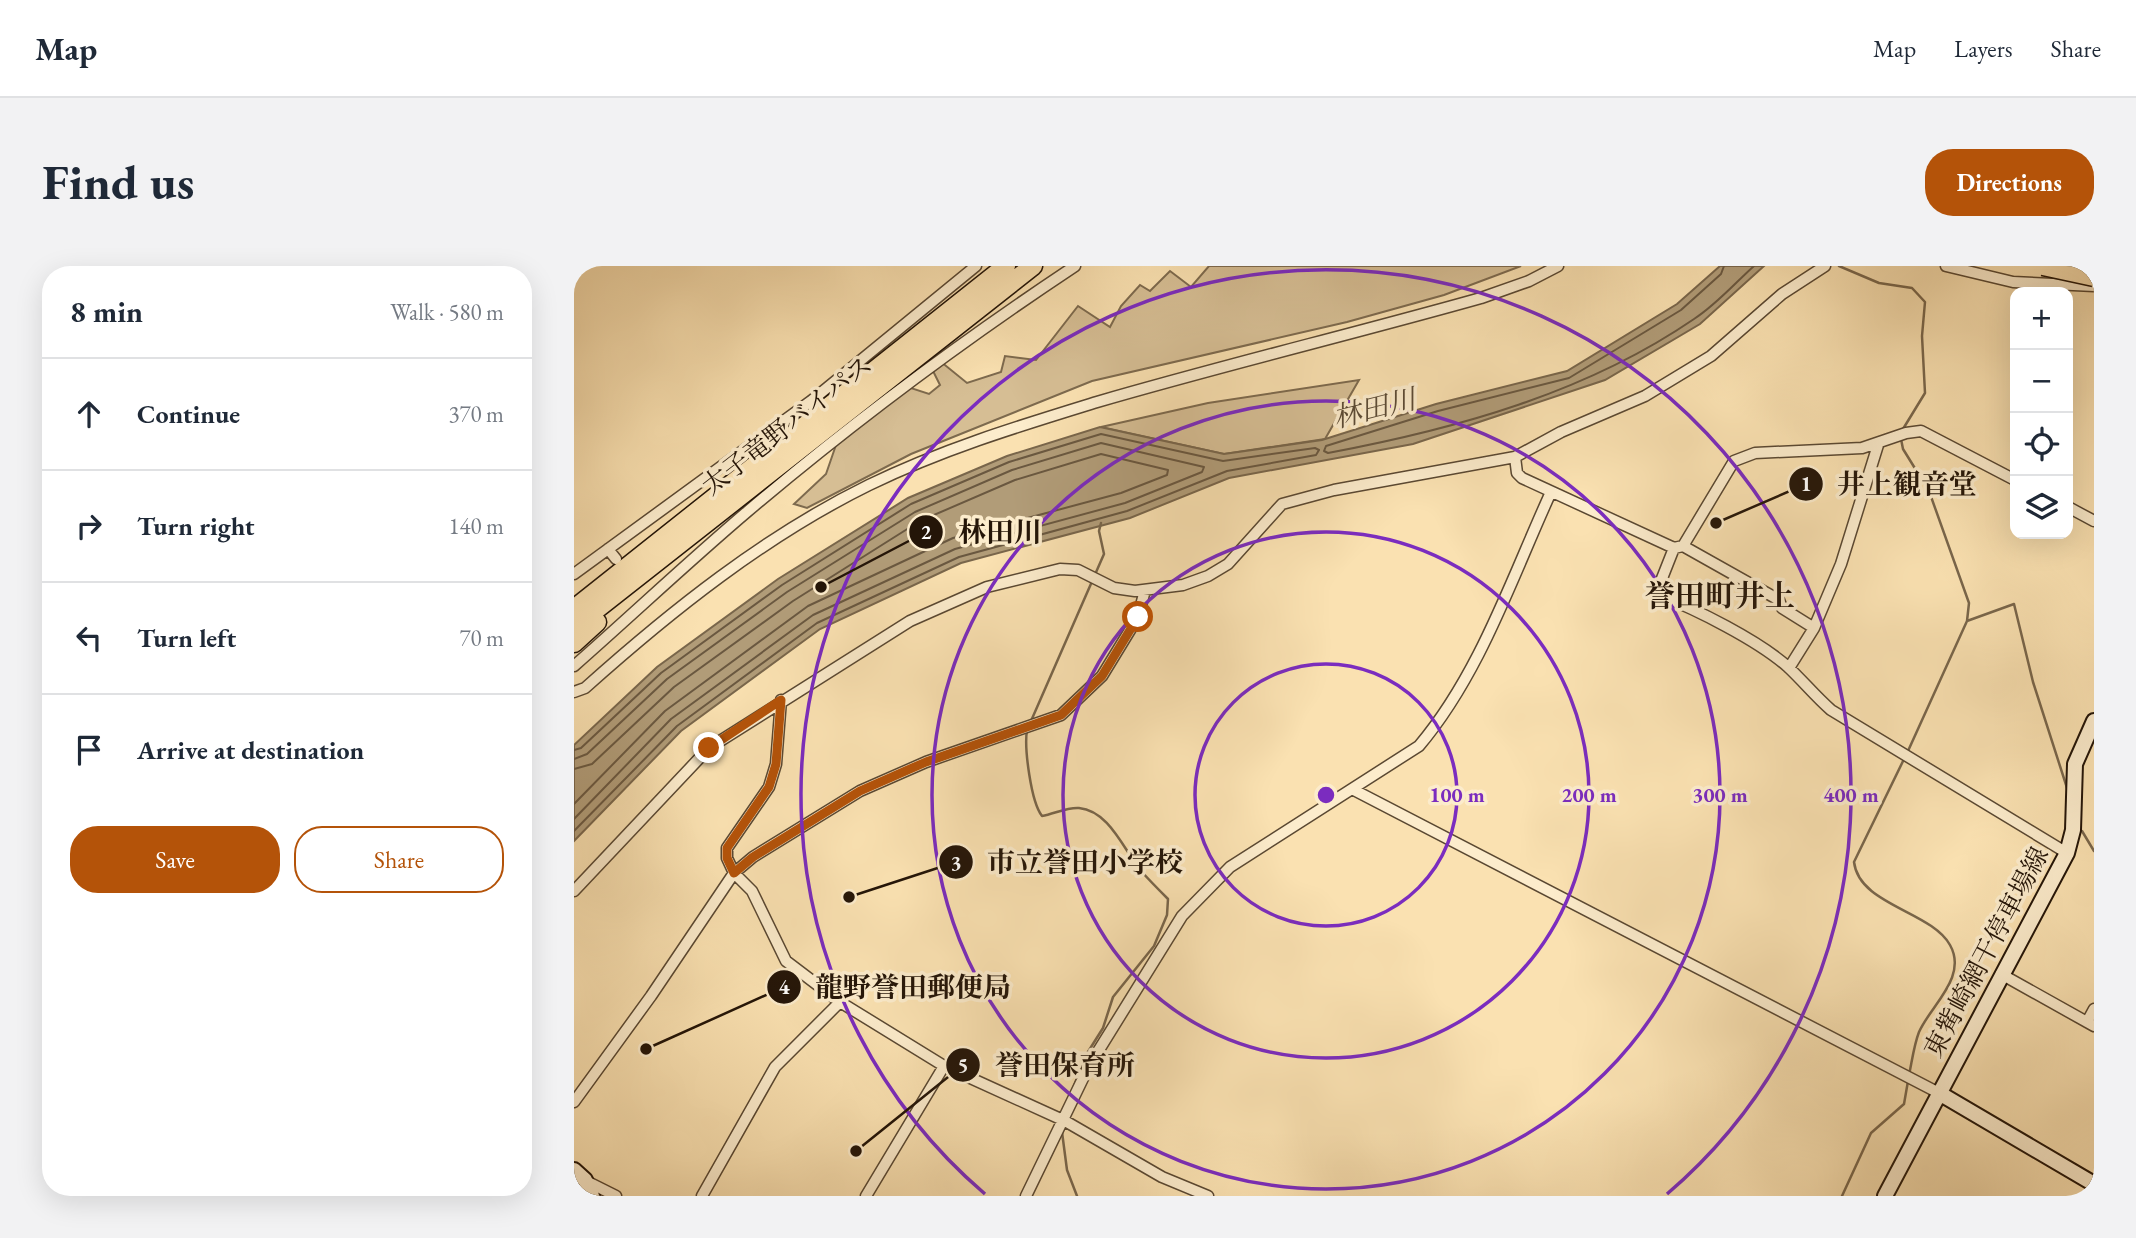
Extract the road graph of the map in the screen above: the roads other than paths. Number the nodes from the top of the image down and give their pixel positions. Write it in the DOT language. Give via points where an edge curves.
graph roads {
  1 [pos="1004,266"];
  2 [pos="1033,266"];
  3 [pos="1075,266"];
  4 [pos="1558,266"];
  5 [pos="1825,266"];
  6 [pos="1946,266"];
  7 [pos="2080,266"];
  8 [pos="2041,272"];
  9 [pos="976,274"];
  10 [pos="2093,278"];
  11 [pos="1878,445"];
  12 [pos="1515,457"];
  13 [pos="2010,477"];
  14 [pos="1551,492"];
  15 [pos="2073,510"];
  16 [pos="2094,521"];
  17 [pos="706,523"];
  18 [pos="1679,547"];
  19 [pos="608,550"];
  20 [pos="616,567"];
  21 [pos="574,574"];
  22 [pos="1145,590"];
  23 [pos="574,597"];
  24 [pos="574,609"];
  25 [pos="574,626"];
  26 [pos="1814,628"];
  27 [pos="574,643"];
  28 [pos="574,666"];
  29 [pos="1790,668"];
  30 [pos="574,692"];
  31 [pos="781,700"];
  32 [pos="2094,721"];
  33 [pos="1352,789"];
  34 [pos="2067,853"];
  35 [pos="734,873"];
  36 [pos="574,891"];
  37 [pos="2001,974"];
  38 [pos="840,1002"];
  39 [pos="2094,1009"];
  40 [pos="2091,1024"];
  41 [pos="944,1066"];
  42 [pos="1939,1093"];
  43 [pos="574,1102"];
  44 [pos="1065,1121"];
  45 [pos="574,1170"];
  46 [pos="585,1180"];
  47 [pos="2094,1184"];
  48 [pos="592,1196"];
  49 [pos="616,1196"];
  50 [pos="702,1196"];
  51 [pos="866,1196"];
  52 [pos="1026,1196"];
  53 [pos="1208,1196"];
  54 [pos="1885,1196"];
  1 -- 9 [label="highway, 太子竜野バイパス"];
  2 -- 17 [label="highway, 太子竜野バイパス"];
  3 -- 28 [label="street" via="999,310 837,434 644,596"];
  4 -- 30 [label="street" via="1480,298 1147,387 975,439 912,465 866,486 757,552 702,590 585,688"];
  5 -- 12 [label="street" via="1782,294 1745,329 1676,379"];
  6 -- 8 [label="street" via="1999,280"];
  7 -- 10 [label="highway"];
  8 -- 10 [label="highway, bridge"];
  9 -- 19 [label="street" via="814,405"];
  9 -- 20 [label="highway, 太子竜野バイパス"];
  11 -- 13 [label="street" via="1922,431"];
  11 -- 18 [label="street" via="1755,453 1734,461"];
  11 -- 26 [label="street" via="1841,564"];
  12 -- 14 [label="street" via="1517,473"];
  12 -- 22 [label="street" via="1282,504 1228,564 1183,585"];
  14 -- 18 [label="street"];
  14 -- 33 [label="street" via="1477,654 1439,723 1419,746"];
  15 -- 16 [label="street"];
  17 -- 25 [label="highway, 太子竜野バイパス"];
  17 -- 27 [label="highway"];
  18 -- 26 [label="street" via="1779,600 1782,608"];
  18 -- 29 [label="street" via="1658,595 1760,645"];
  19 -- 20 [label="street"];
  19 -- 21 [label="street"];
  20 -- 23 [label="highway"];
  20 -- 24 [label="highway, 太子竜野バイパス"];
  22 -- 31 [label="street" via="1114,588 1078,570 1060,569 987,587 910,621"];
  22 -- 35 [label="street" via="1138,617 1102,676 1061,715 926,762 860,791"];
  26 -- 29 [label="street"];
  29 -- 34 [label="street" via="1831,710"];
  31 -- 35 [label="street" via="776,764 769,787 727,848"];
  31 -- 36 [label="street" via="709,748"];
  32 -- 34 [label="main road, 東觜崎網干停車場線" via="2076,764 2073,830"];
  33 -- 42 [label="street"];
  33 -- 44 [label="street" via="1230,867 1182,916 1098,1049"];
  34 -- 37 [label="main road, 東觜崎網干停車場線"];
  35 -- 38 [label="street" via="752,891 786,961"];
  35 -- 43 [label="street"];
  37 -- 40 [label="street"];
  37 -- 42 [label="main road, 東觜崎網干停車場線"];
  38 -- 41 [label="street"];
  38 -- 50 [label="street" via="775,1067"];
  39 -- 40 [label="street"];
  41 -- 44 [label="street"];
  41 -- 51 [label="street"];
  42 -- 47 [label="main road"];
  42 -- 54 [label="main road, 東觜崎網干停車場線"];
  44 -- 52 [label="street" via="1057,1127"];
  44 -- 53 [label="street" via="1162,1177"];
  45 -- 46 [label="main road"];
  46 -- 48 [label="main road"];
  46 -- 49 [label="street"];
}
